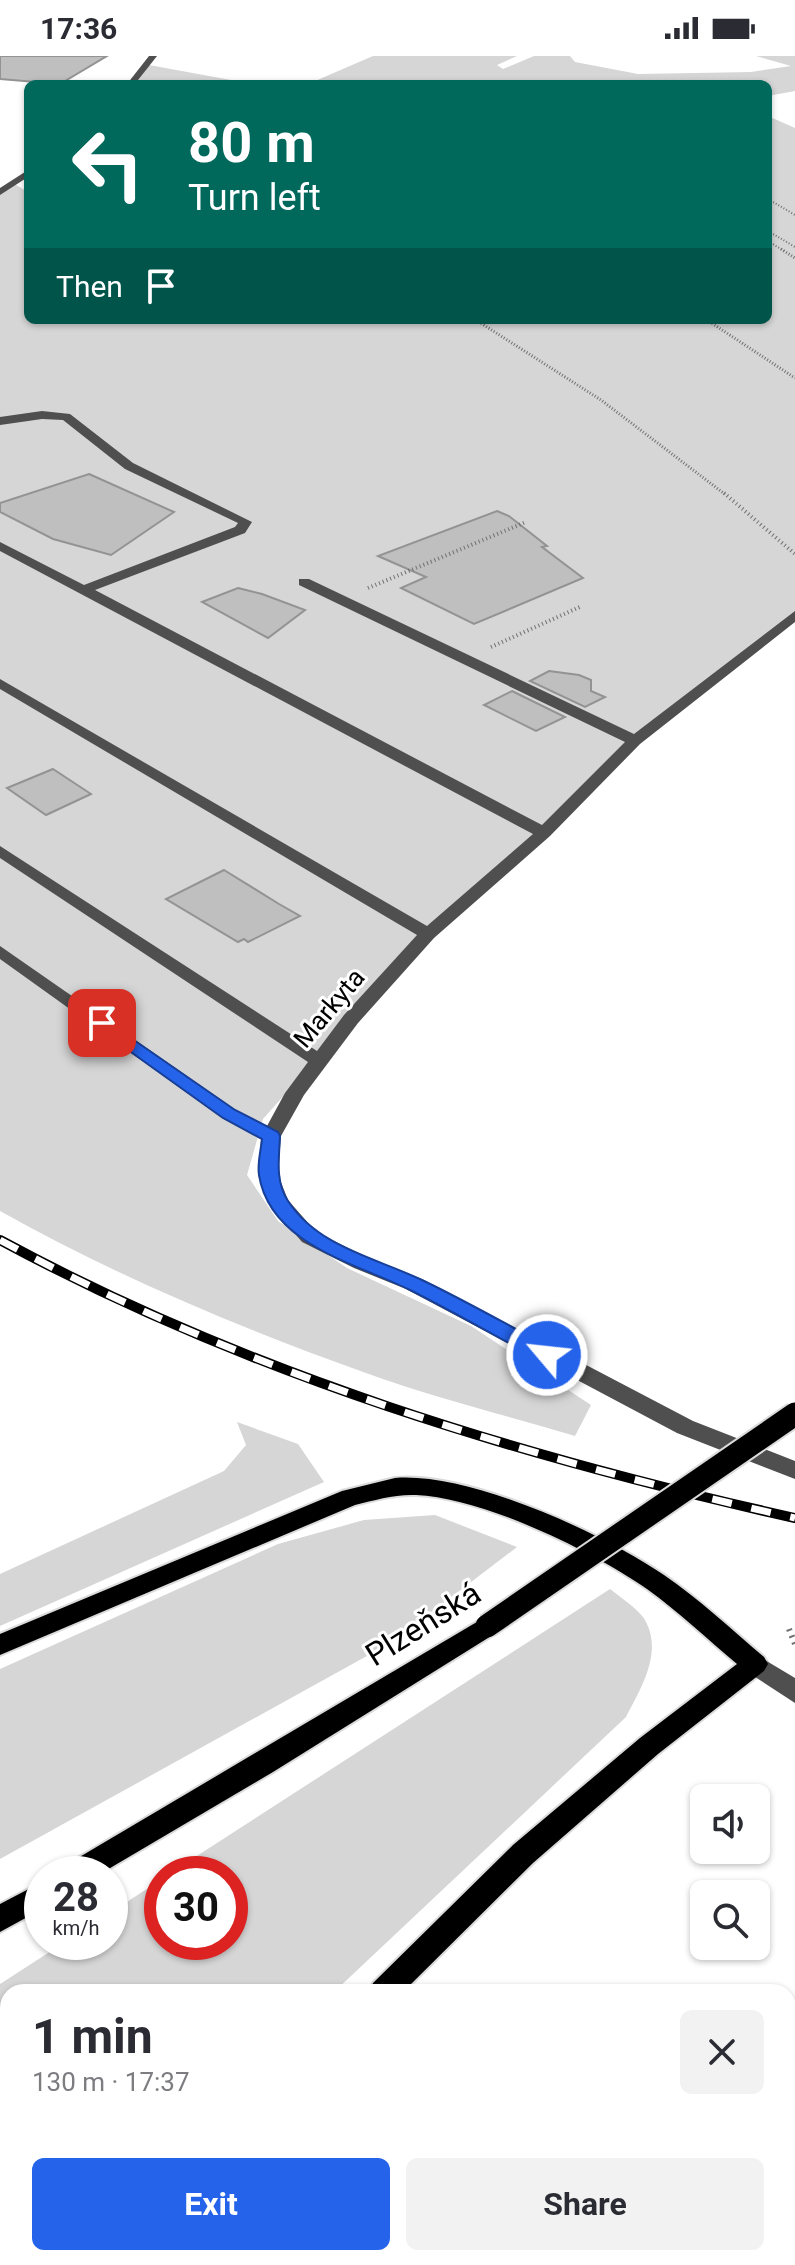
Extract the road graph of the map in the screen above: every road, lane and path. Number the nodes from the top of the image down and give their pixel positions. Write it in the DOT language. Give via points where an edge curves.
graph roads {
  1 [pos="153,56"];
  2 [pos="134,80"];
  3 [pos="24,176"];
  4 [pos="0,192"];
  5 [pos="772,201"];
  6 [pos="795,215"];
  7 [pos="772,233"];
  8 [pos="772,244"];
  9 [pos="795,247"];
  10 [pos="795,258"];
  11 [pos="483,324"];
  12 [pos="713,324"];
  13 [pos="795,378"];
  14 [pos="0,421"];
  15 [pos="526,522"];
  16 [pos="0,546"];
  17 [pos="795,554"];
  18 [pos="304,582"];
  19 [pos="83,590"];
  20 [pos="340,599"];
  21 [pos="582,606"];
  22 [pos="795,615"];
  23 [pos="465,659"];
  24 [pos="0,683"];
  25 [pos="635,741"];
  26 [pos="544,833"];
  27 [pos="0,851"];
  28 [pos="428,934"];
  29 [pos="0,951"];
  30 [pos="318,1060"];
  31 [pos="271,1136"];
  32 [pos="795,1414"];
  33 [pos="795,1470"];
  34 [pos="789,1629"];
  35 [pos="795,1644"];
  36 [pos="0,1645"];
  37 [pos="755,1664"];
  38 [pos="795,1692"];
  39 [pos="107,1856"];
  40 [pos="24,1905"];
  41 [pos="0,1919"];
  42 [pos="391,1984"];
  1 -- 2 [label="street"];
  3 -- 4 [label="street"];
  5 -- 6 [label="path"];
  7 -- 9 [label="path"];
  8 -- 10 [label="path"];
  11 -- 17 [label="path" via="559,369 652,437"];
  12 -- 13 [label="path"];
  14 -- 19 [label="street" via="66,417 129,466 245,522 240,530"];
  15 -- 20 [label="path"];
  16 -- 19 [label="street"];
  18 -- 20 [label="street"];
  19 -- 26 [label="street"];
  20 -- 23 [label="street"];
  21 -- 23 [label="path"];
  22 -- 25 [label="street, Markyta"];
  23 -- 25 [label="street"];
  24 -- 28 [label="street"];
  25 -- 26 [label="street, Markyta"];
  26 -- 28 [label="street, Markyta"];
  27 -- 30 [label="street"];
  28 -- 30 [label="street, Markyta"];
  29 -- 31 [label="street" via="229,1114"];
  30 -- 31 [label="street, Markyta"];
  31 -- 33 [label="street, Markyta" via="268,1175 279,1203 309,1237 414,1284 685,1427"];
  32 -- 39 [label="main road, Plzeňská, bridge" via="487,1626"];
  34 -- 35 [label="path"];
  36 -- 37 [label="main road" via="350,1497 383,1488 421,1487 539,1522 618,1560 655,1582"];
  37 -- 38 [label="street"];
  37 -- 42 [label="main road" via="523,1854"];
  40 -- 41 [label="main road"];
}
